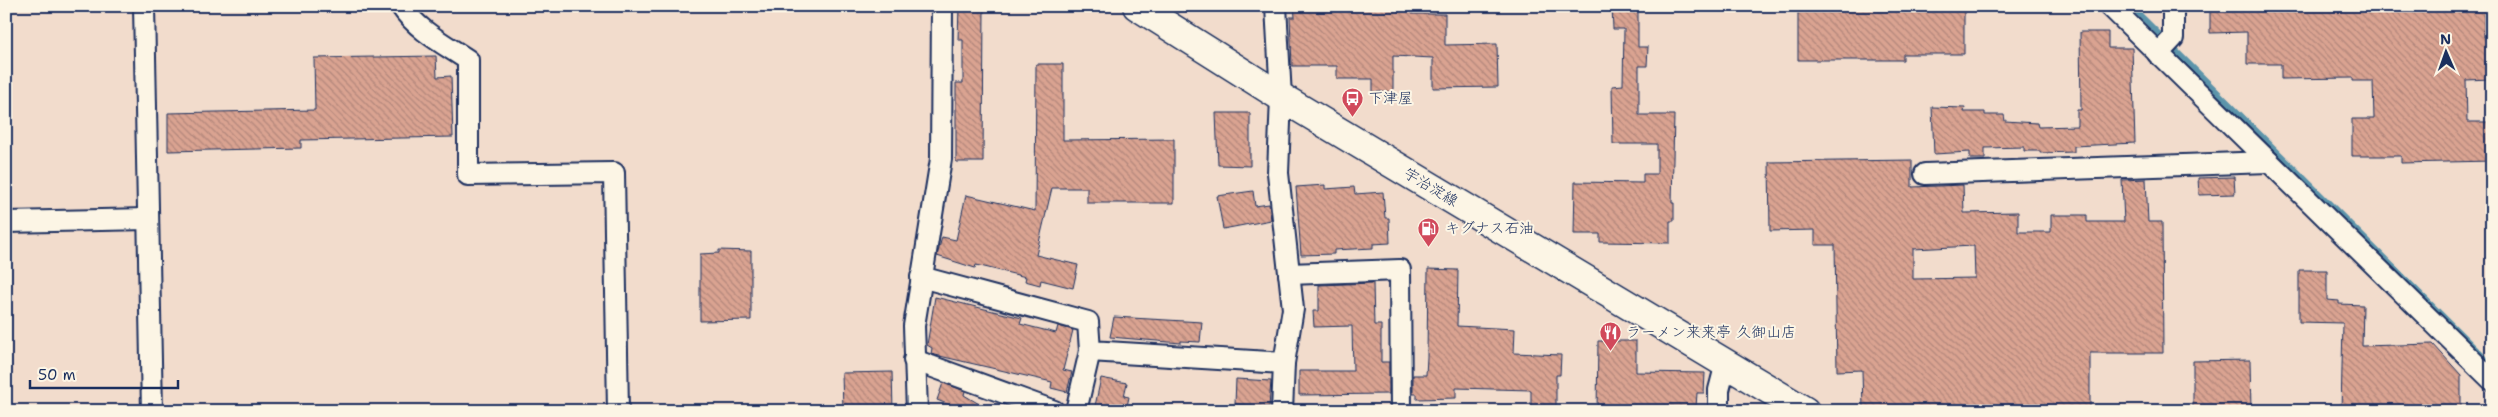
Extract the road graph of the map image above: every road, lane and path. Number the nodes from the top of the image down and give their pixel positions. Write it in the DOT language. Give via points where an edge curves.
graph roads {
  1 [pos="144,6"];
  2 [pos="401,6"];
  3 [pos="942,6"];
  4 [pos="1137,6"];
  5 [pos="1276,6"];
  6 [pos="2110,6"];
  7 [pos="2172,6"];
  8 [pos="2158,54"];
  9 [pos="1281,97"];
  10 [pos="2268,162"];
  11 [pos="1925,174"];
  12 [pos="148,219"];
  13 [pos="6,222"];
  14 [pos="1289,274"];
  15 [pos="921,277"];
  16 [pos="1090,351"];
  17 [pos="914,360"];
  18 [pos="1284,363"];
  19 [pos="1726,363"];
  20 [pos="2492,380"];
  21 [pos="152,411"];
  22 [pos="618,411"];
  23 [pos="917,411"];
  24 [pos="1054,411"];
  25 [pos="1076,411"];
  26 [pos="1282,411"];
  27 [pos="1401,411"];
  28 [pos="1719,411"];
  29 [pos="1805,411"];
  1 -- 12 [label="street"];
  2 -- 22 [label="street" via="409,18 468,60 468,175 614,173"];
  3 -- 15 [label="street" via="941,159"];
  4 -- 9 [label="main road, 宇治淀線"];
  5 -- 9 [label="street"];
  6 -- 8 [label="street"];
  7 -- 8 [label="street" via="2173,38"];
  8 -- 10 [label="street"];
  9 -- 14 [label="street" via="1278,173"];
  9 -- 19 [label="main road, 宇治淀線"];
  10 -- 11 [label="street"];
  10 -- 20 [label="street"];
  12 -- 13 [label="street"];
  12 -- 21 [label="street"];
  14 -- 18 [label="street" via="1293,309"];
  14 -- 27 [label="street" via="1400,270"];
  15 -- 16 [label="street" via="1088,322"];
  15 -- 17 [label="street" via="914,326"];
  16 -- 18 [label="street"];
  16 -- 25 [label="street"];
  17 -- 23 [label="street"];
  17 -- 24 [label="street"];
  18 -- 26 [label="street"];
  19 -- 28 [label="street" via="1719,390"];
  19 -- 29 [label="main road, 宇治淀線"];
}
